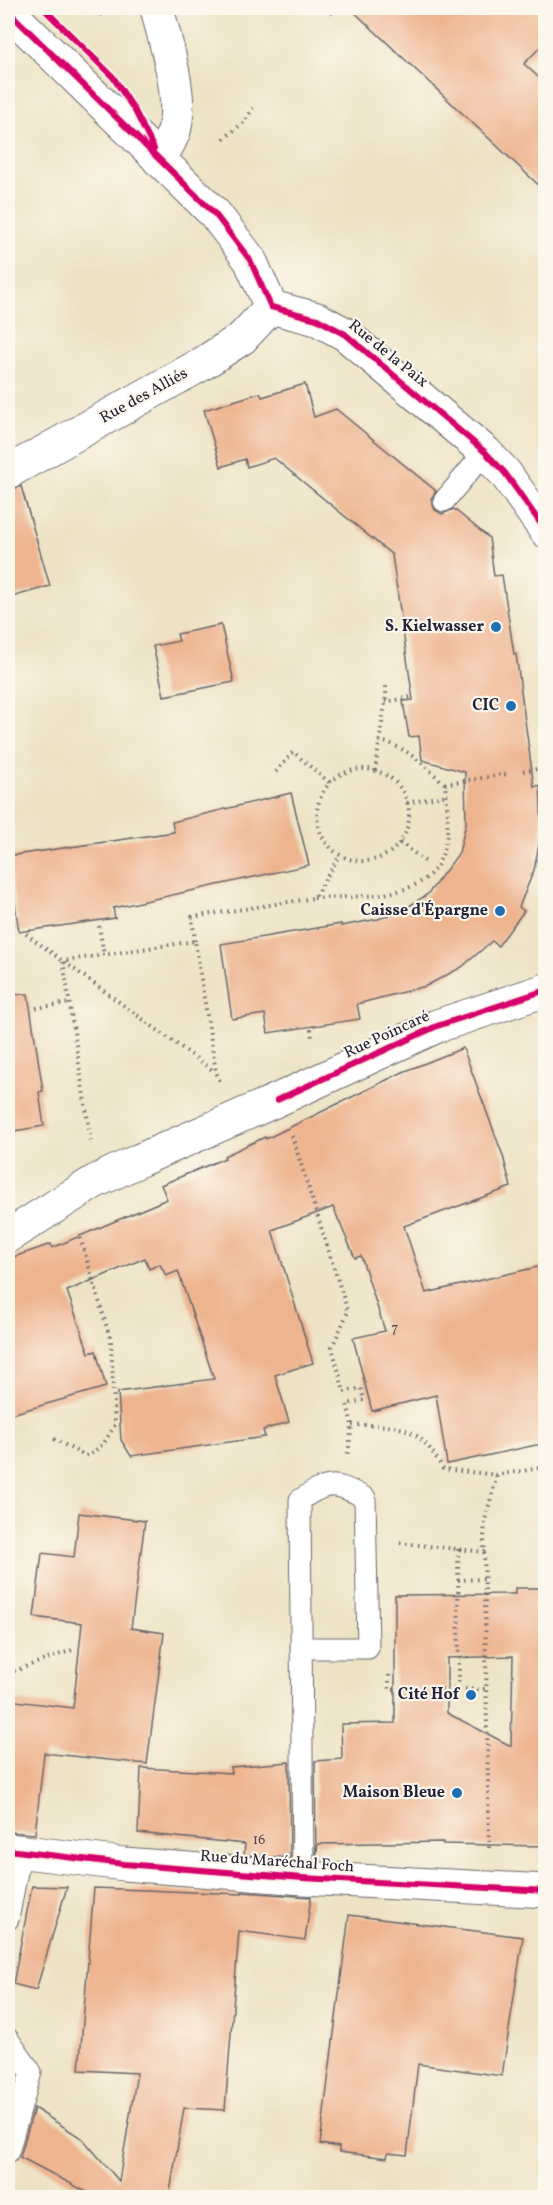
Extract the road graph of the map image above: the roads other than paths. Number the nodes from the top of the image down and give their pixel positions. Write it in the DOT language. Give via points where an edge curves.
graph roads {
  1 [pos="157,8"];
  2 [pos="8,11"];
  3 [pos="159,160"];
  4 [pos="272,307"];
  5 [pos="485,452"];
  6 [pos="8,472"];
  7 [pos="444,501"];
  8 [pos="546,531"];
  9 [pos="546,990"];
  10 [pos="8,1236"];
  11 [pos="301,1648"];
  12 [pos="14,1850"];
  13 [pos="303,1878"];
  14 [pos="546,1891"];
  15 [pos="8,1918"];
  16 [pos="8,2039"];
  17 [pos="8,2152"];
  1 -- 3 [label="street" via="175,89 176,120"];
  2 -- 3 [label="street"];
  3 -- 4 [label="street" via="230,232 250,260"];
  4 -- 5 [label="street, Rue de la Paix" via="317,319 345,334"];
  4 -- 6 [label="street, Rue des Alliés" via="242,338 202,364"];
  5 -- 7 [label="lane"];
  5 -- 8 [label="street, Rue de la Paix"];
  9 -- 10 [label="street, Rue Poincaré" via="437,1026 140,1160 94,1182"];
  11 -- 11 [label="lane" via="300,1500 319,1487 343,1486 365,1498 368,1648"];
  11 -- 13 [label="lane"];
  12 -- 13 [label="street, Rue du Maréchal Foch" via="124,1864"];
  12 -- 15 [label="lane"];
  13 -- 14 [label="street, Rue du Maréchal Foch"];
  16 -- 17 [label="lane" via="31,2072"];
}
